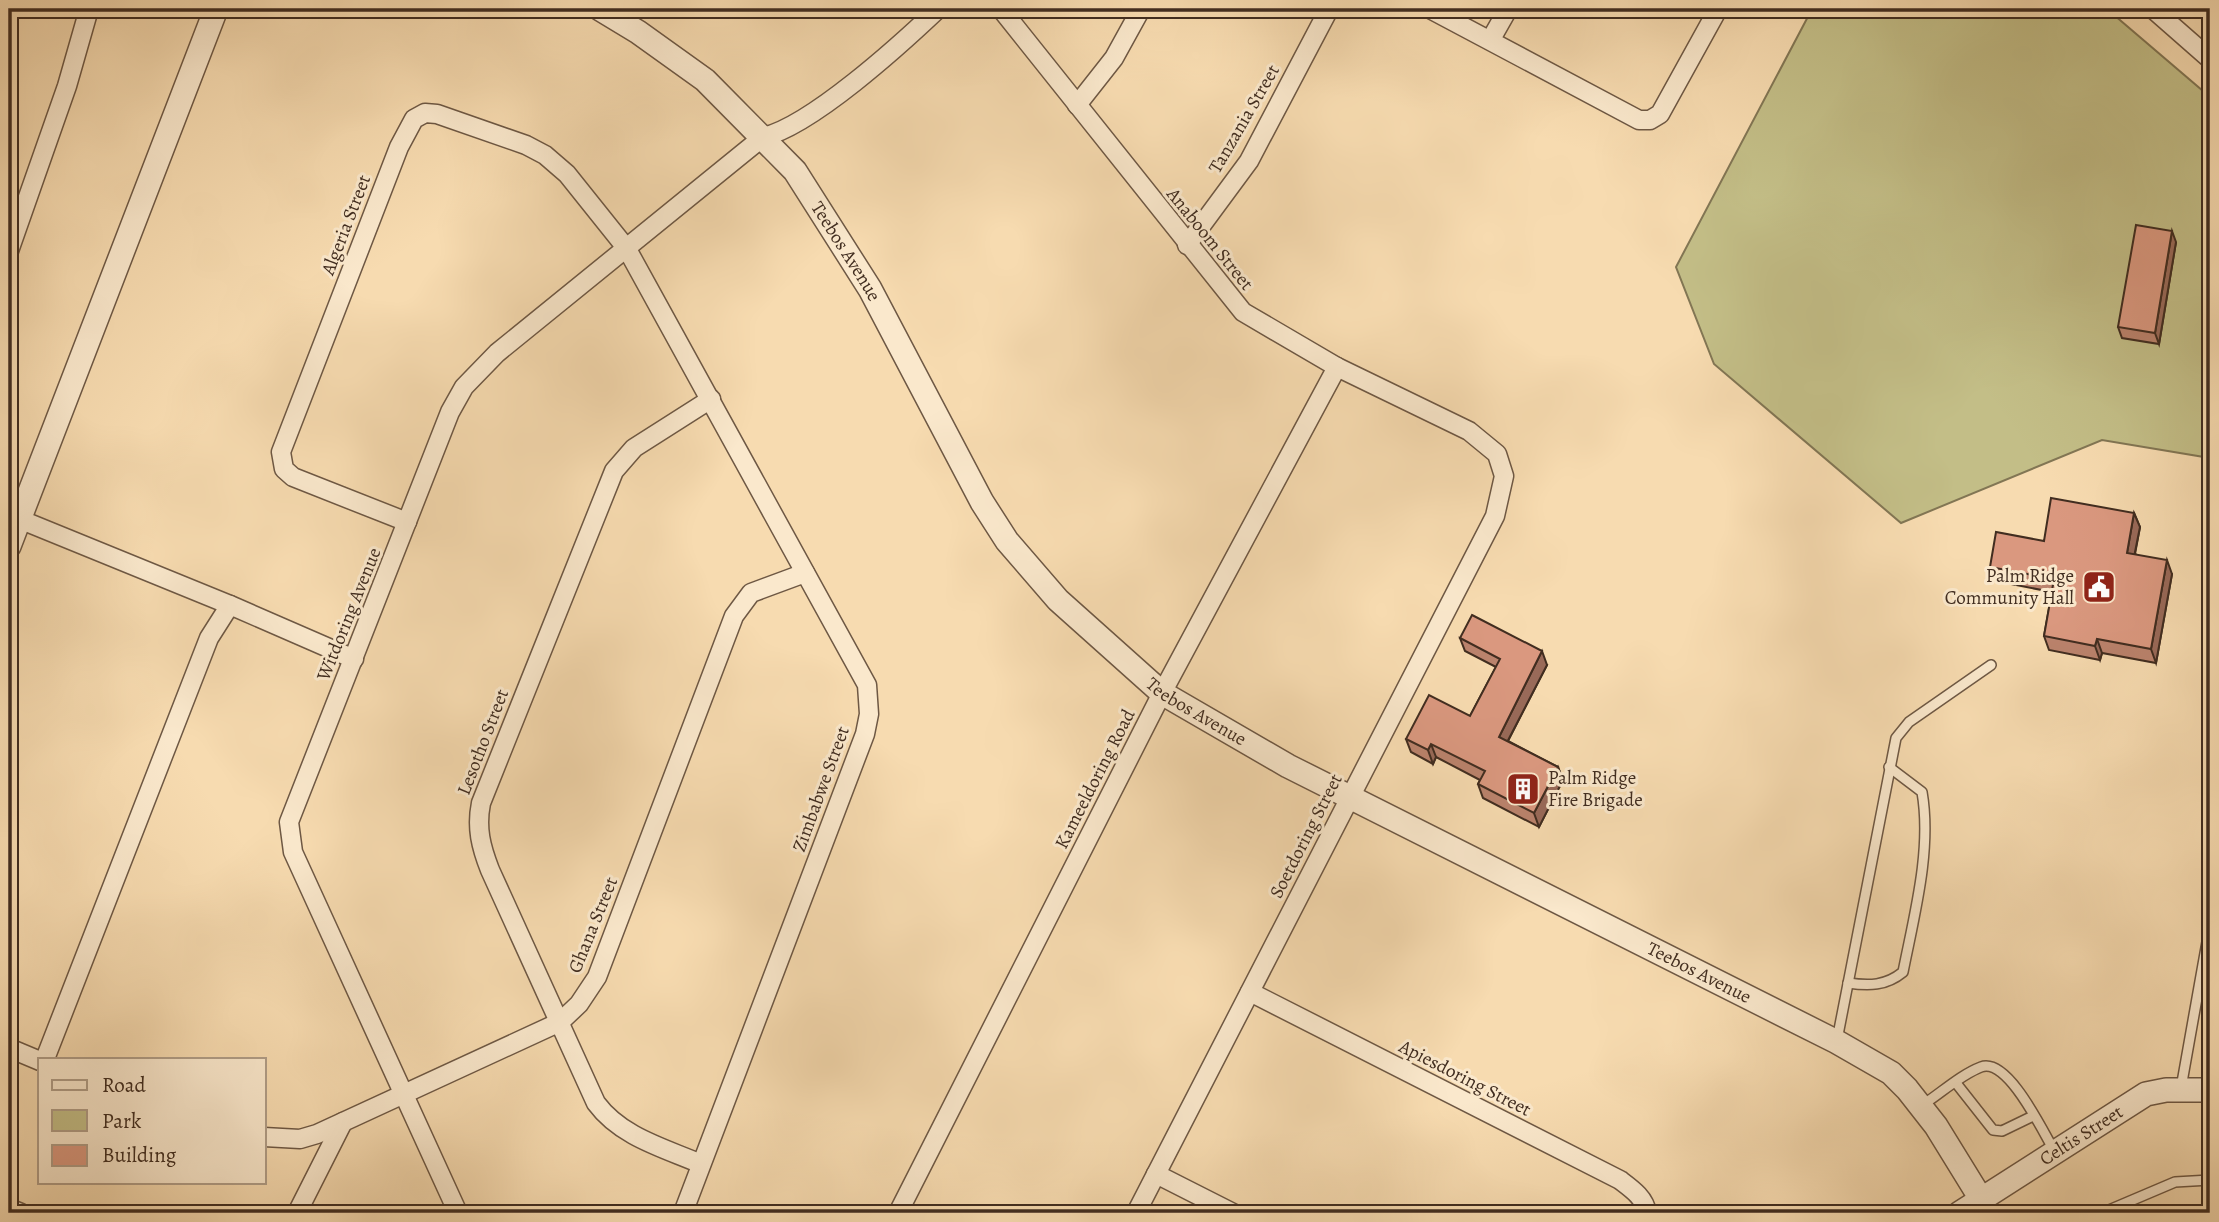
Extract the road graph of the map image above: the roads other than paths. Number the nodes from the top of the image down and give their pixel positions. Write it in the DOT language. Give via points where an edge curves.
graph roads {
  1 [pos="89,9"];
  2 [pos="216,9"];
  3 [pos="600,9"];
  4 [pos="938,9"];
  5 [pos="1001,9"];
  6 [pos="1141,9"];
  7 [pos="1329,9"];
  8 [pos="1430,9"];
  9 [pos="1508,9"];
  10 [pos="1718,9"];
  11 [pos="2153,9"];
  12 [pos="1491,39"];
  13 [pos="2210,59"];
  14 [pos="1077,105"];
  15 [pos="763,138"];
  16 [pos="1186,245"];
  17 [pos="626,249"];
  18 [pos="9,251"];
  19 [pos="1338,367"];
  20 [pos="711,399"];
  21 [pos="1504,476"];
  22 [pos="19,519"];
  23 [pos="407,522"];
  24 [pos="9,546"];
  25 [pos="805,573"];
  26 [pos="230,604"];
  27 [pos="354,659"];
  28 [pos="1991,665"];
  29 [pos="1162,693"];
  30 [pos="1889,767"];
  31 [pos="1349,797"];
  32 [pos="2210,925"];
  33 [pos="1848,983"];
  34 [pos="1250,992"];
  35 [pos="560,1022"];
  36 [pos="1837,1042"];
  37 [pos="9,1048"];
  38 [pos="43,1058"];
  39 [pos="38,1059"];
  40 [pos="1956,1083"];
  41 [pos="2180,1089"];
  42 [pos="2210,1090"];
  43 [pos="402,1093"];
  44 [pos="1922,1106"];
  45 [pos="2033,1116"];
  46 [pos="343,1122"];
  47 [pos="266,1137"];
  48 [pos="2055,1152"];
  49 [pos="701,1164"];
  50 [pos="1156,1174"];
  51 [pos="2210,1180"];
  52 [pos="1984,1203"];
  53 [pos="9,1208"];
  54 [pos="21,1213"];
  55 [pos="297,1213"];
  56 [pos="458,1213"];
  57 [pos="682,1213"];
  58 [pos="898,1213"];
  59 [pos="1136,1213"];
  60 [pos="1233,1213"];
  61 [pos="1647,1213"];
  62 [pos="1960,1213"];
  63 [pos="2102,1213"];
  1 -- 18 [label="street"];
  2 -- 22 [label="street"];
  3 -- 15 [label="street, Teebos Avenue" via="705,80"];
  4 -- 15 [label="street, Witdoring Avenue" via="815,111 783,132"];
  5 -- 14 [label="street, Anaboom Street"];
  6 -- 14 [label="street" via="1114,58"];
  7 -- 16 [label="street, Tanzania Street" via="1249,161"];
  8 -- 12 [label="street"];
  9 -- 12 [label="street"];
  10 -- 12 [label="street" via="1660,114 1650,120 1639,120"];
  11 -- 13 [label="street"];
  14 -- 16 [label="street, Anaboom Street"];
  15 -- 17 [label="street, Witdoring Avenue"];
  15 -- 29 [label="street, Teebos Avenue" via="795,172 870,289 1007,541 1058,600"];
  16 -- 19 [label="street, Anaboom Street" via="1242,312"];
  17 -- 20 [label="street, Zimbabwe Street"];
  17 -- 23 [label="street, Witdoring Avenue" via="497,353 464,387"];
  17 -- 23 [label="street, Algeria Street" via="567,174 545,155 453,118 425,113 414,119 399,147 281,452 284,469 293,477"];
  19 -- 21 [label="street, Anaboom Street" via="1484,440 1497,454"];
  19 -- 29 [label="street, Kameeldoring Road"];
  20 -- 25 [label="street, Zimbabwe Street"];
  20 -- 35 [label="street, Lesotho Street" via="635,447 614,471 481,803 477,822 481,845"];
  21 -- 31 [label="street, Soetdoring Street" via="1495,516"];
  22 -- 24 [label="street"];
  22 -- 26 [label="street"];
  23 -- 27 [label="street, Witdoring Avenue"];
  25 -- 35 [label="street, Ghana Street" via="762,587 741,603 597,977"];
  25 -- 49 [label="street, Zimbabwe Street" via="867,685 869,714"];
  26 -- 27 [label="street"];
  26 -- 38 [label="street" via="209,638"];
  27 -- 43 [label="street, Witdoring Avenue" via="293,806 290,835 293,852"];
  28 -- 30 [label="lane" via="1901,730"];
  29 -- 31 [label="street, Teebos Avenue"];
  29 -- 58 [label="street, Kameeldoring Road"];
  30 -- 33 [label="lane"];
  30 -- 33 [label="lane" via="1922,792 1924,803 1923,848 1907,952 1903,972 1895,979 1868,986"];
  31 -- 34 [label="street, Soetdoring Street"];
  31 -- 36 [label="street, Teebos Avenue"];
  32 -- 41 [label="lane"];
  33 -- 36 [label="lane"];
  34 -- 50 [label="street, Soetdoring Street"];
  34 -- 61 [label="street, Apiesdoring Street" via="1620,1180 1636,1193"];
  35 -- 43 [label="street, Ghana Street"];
  35 -- 49 [label="street, Lesotho Street" via="607,1118 639,1138"];
  36 -- 44 [label="street, Teebos Avenue" via="1891,1073"];
  37 -- 39 [label="street"];
  40 -- 44 [label="lane"];
  40 -- 45 [label="lane" via="1993,1130 2002,1131"];
  40 -- 45 [label="lane" via="1980,1068 1996,1068 2009,1077"];
  41 -- 42 [label="street, Celtis Street"];
  41 -- 48 [label="street, Celtis Street" via="2146,1094"];
  43 -- 46 [label="street, Ghana Street"];
  43 -- 56 [label="street, Witdoring Avenue"];
  44 -- 52 [label="street, Teebos Avenue"];
  45 -- 48 [label="lane"];
  46 -- 47 [label="street, Ghana Street" via="300,1139"];
  46 -- 55 [label="street"];
  48 -- 52 [label="street, Celtis Street"];
  49 -- 57 [label="street, Zimbabwe Street"];
  50 -- 59 [label="street, Soetdoring Street"];
  50 -- 60 [label="street"];
  51 -- 63 [label="lane" via="2175,1182"];
  52 -- 62 [label="street, Celtis Street"];
  53 -- 54 [label="street"];
}
